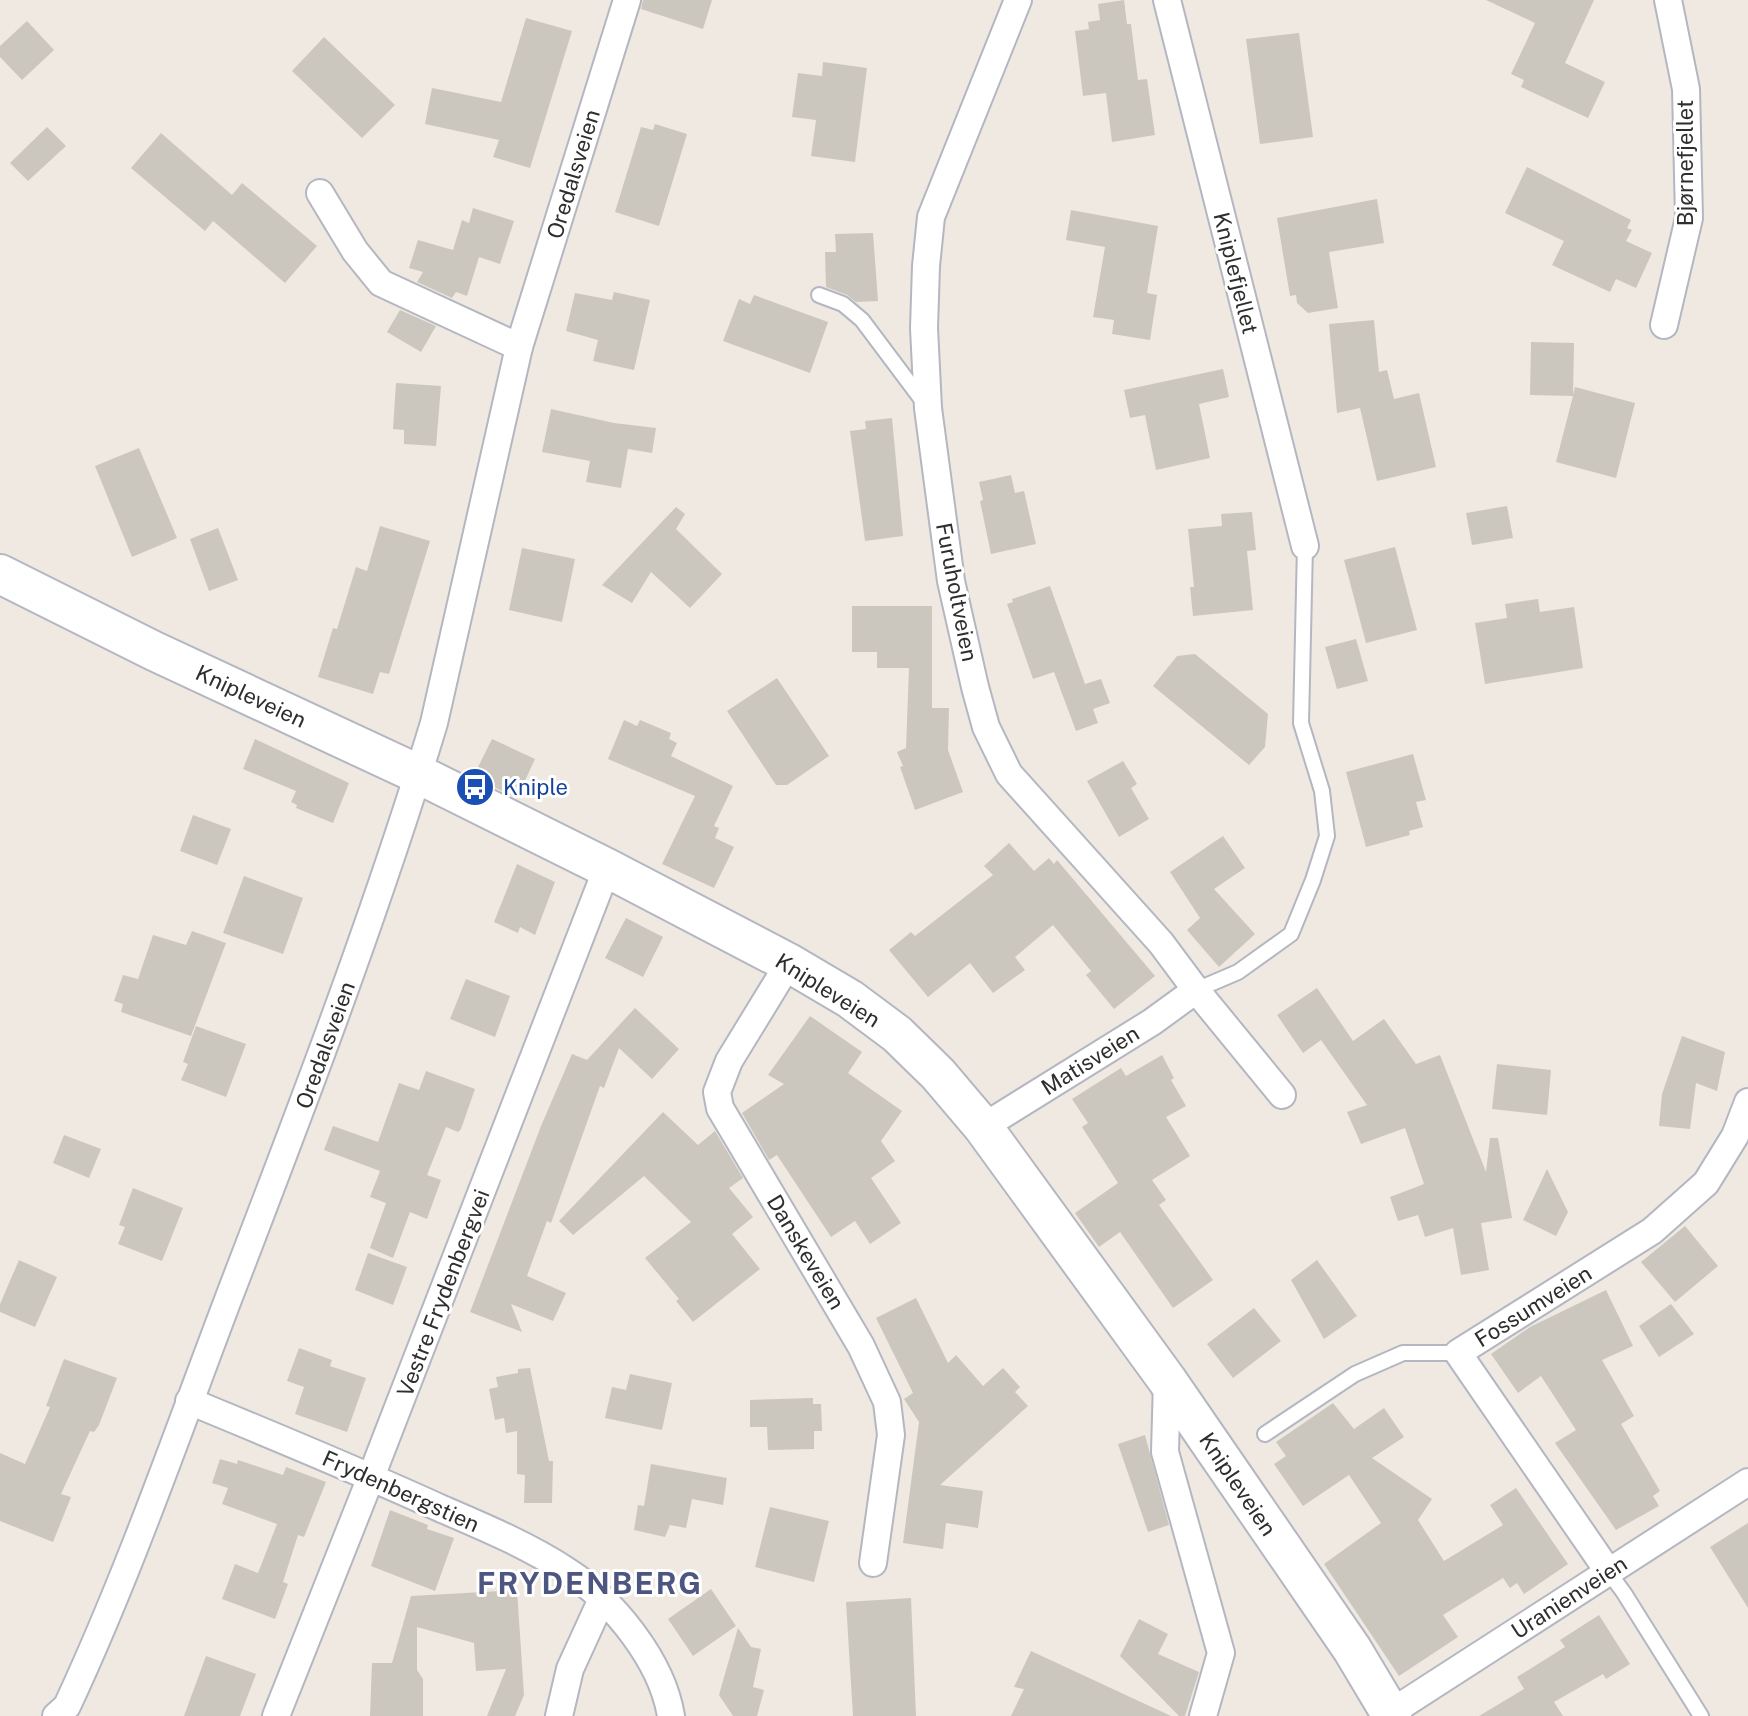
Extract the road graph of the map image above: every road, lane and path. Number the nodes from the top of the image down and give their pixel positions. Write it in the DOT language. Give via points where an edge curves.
graph roads {
  1 [pos="627,0"];
  2 [pos="1018,0"];
  3 [pos="1167,0"];
  4 [pos="1668,0"];
  5 [pos="320,193"];
  6 [pos="819,295"];
  7 [pos="1664,325"];
  8 [pos="519,347"];
  9 [pos="928,408"];
  10 [pos="1305,546"];
  11 [pos="0,574"];
  12 [pos="418,774"];
  13 [pos="607,868"];
  14 [pos="789,963"];
  15 [pos="1196,990"];
  16 [pos="1282,1095"];
  17 [pos="1748,1102"];
  18 [pos="983,1127"];
  19 [pos="1458,1353"];
  20 [pos="1167,1380"];
  21 [pos="189,1401"];
  22 [pos="1265,1434"];
  23 [pos="371,1477"];
  24 [pos="1748,1482"];
  25 [pos="873,1563"];
  26 [pos="1608,1571"];
  27 [pos="602,1599"];
  28 [pos="1391,1714"];
  29 [pos="56,1716"];
  30 [pos="276,1716"];
  31 [pos="559,1716"];
  32 [pos="671,1716"];
  33 [pos="1203,1716"];
  34 [pos="1701,1716"];
  1 -- 8 [label="street, Oredalsveien"];
  2 -- 9 [label="street, Furuholtveien" via="931,217 924,328"];
  3 -- 10 [label="street, Kniplefjellet"];
  4 -- 7 [label="street, Bjørnefjellet" via="1686,89 1689,218"];
  5 -- 8 [label="street" via="381,283"];
  6 -- 9 [label="lane" via="843,304 862,320"];
  8 -- 12 [label="street, Oredalsveien"];
  9 -- 15 [label="street, Furuholtveien" via="951,581 986,727 1009,774 1161,943"];
  10 -- 15 [label="lane" via="1301,723 1322,791 1327,836 1291,934 1238,972"];
  11 -- 12 [label="street, Knipleveien"];
  12 -- 13 [label="street, Knipleveien"];
  12 -- 21 [label="street, Oredalsveien" via="321,1060"];
  13 -- 14 [label="street, Knipleveien"];
  13 -- 23 [label="street, Vestre Frydenbergvei"];
  14 -- 18 [label="street, Knipleveien" via="897,1034"];
  14 -- 25 [label="street, Danskeveien" via="729,1061 717,1092 720,1108 861,1346 887,1402 891,1435"];
  15 -- 16 [label="street, Furuholtveien"];
  15 -- 18 [label="street, Matisveien"];
  17 -- 19 [label="street, Fossumveien" via="1735,1136 1706,1183 1652,1231"];
  18 -- 20 [label="street, Knipleveien"];
  19 -- 22 [label="lane, Fossumveien" via="1403,1353 1355,1374"];
  19 -- 26 [label="street"];
  20 -- 28 [label="street, Knipleveien"];
  20 -- 33 [label="street" via="1165,1452 1221,1653"];
  21 -- 23 [label="street, Frydenbergstien"];
  21 -- 29 [label="street, Oredalsveien" via="115,1596 67,1706"];
  23 -- 27 [label="street, Frydenbergstien" via="568,1571"];
  23 -- 30 [label="street, Vestre Frydenbergvei"];
  24 -- 26 [label="street, Uranienveien"];
  26 -- 28 [label="street, Uranienveien"];
  26 -- 34 [label="lane"];
  27 -- 31 [label="street" via="570,1669"];
  27 -- 32 [label="street, Frydenbergstien" via="646,1650"];
}
